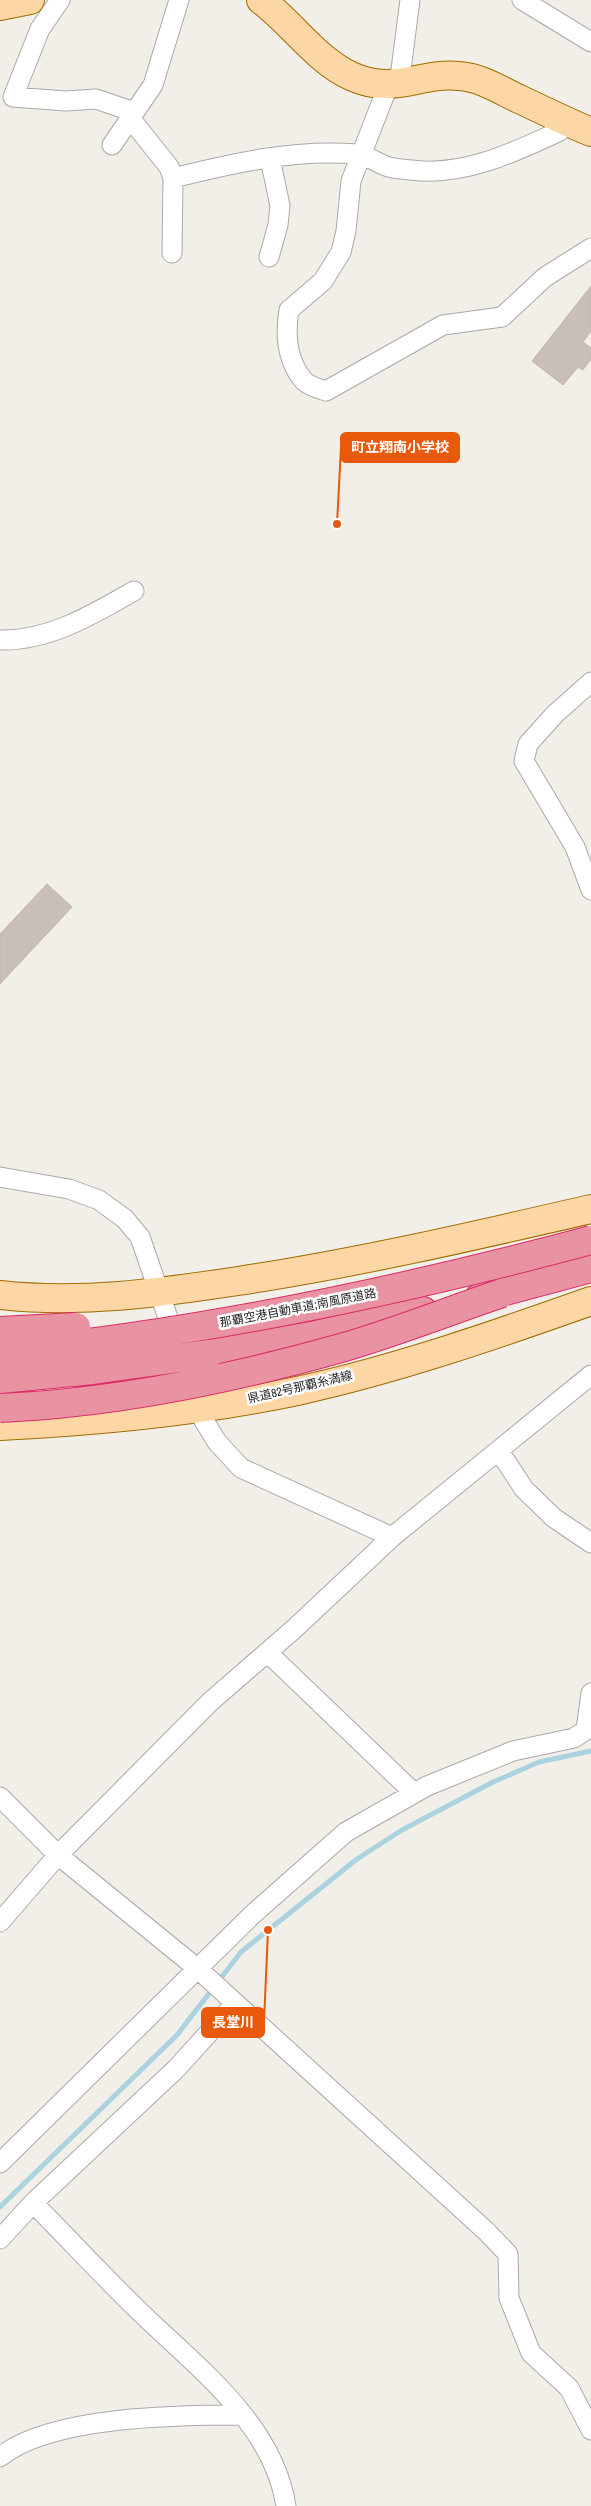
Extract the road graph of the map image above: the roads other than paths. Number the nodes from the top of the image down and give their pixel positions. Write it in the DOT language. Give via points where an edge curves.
graph roads {
  1 [pos="30,0"];
  2 [pos="60,0"];
  3 [pos="179,0"];
  4 [pos="261,0"];
  5 [pos="410,0"];
  6 [pos="522,0"];
  7 [pos="0,6"];
  8 [pos="591,42"];
  9 [pos="393,85"];
  10 [pos="132,115"];
  11 [pos="564,121"];
  12 [pos="591,132"];
  13 [pos="112,145"];
  14 [pos="359,154"];
  15 [pos="270,158"];
  16 [pos="173,178"];
  17 [pos="591,248"];
  18 [pos="172,253"];
  19 [pos="269,257"];
  20 [pos="134,591"];
  21 [pos="0,640"];
  22 [pos="591,682"];
  23 [pos="591,890"];
  24 [pos="0,1177"];
  25 [pos="591,1209"];
  26 [pos="591,1240"];
  27 [pos="488,1268"];
  28 [pos="591,1268"];
  29 [pos="161,1293"];
  30 [pos="502,1293"];
  31 [pos="0,1294"];
  32 [pos="591,1301"];
  33 [pos="0,1331"];
  34 [pos="0,1353"];
  35 [pos="591,1375"];
  36 [pos="0,1379"];
  37 [pos="0,1408"];
  38 [pos="197,1409"];
  39 [pos="0,1426"];
  40 [pos="499,1451"];
  41 [pos="392,1537"];
  42 [pos="591,1543"];
  43 [pos="267,1652"];
  44 [pos="591,1693"];
  45 [pos="414,1792"];
  46 [pos="0,1797"];
  47 [pos="58,1855"];
  48 [pos="0,1922"];
  49 [pos="198,1969"];
  50 [pos="235,2004"];
  51 [pos="0,2163"];
  52 [pos="33,2203"];
  53 [pos="0,2239"];
  54 [pos="242,2415"];
  55 [pos="591,2430"];
  56 [pos="0,2457"];
  57 [pos="286,2506"];
  1 -- 7 [label="main road"];
  2 -- 10 [label="street" via="40,29 13,97 66,101 96,99"];
  3 -- 10 [label="street" via="153,85"];
  4 -- 9 [label="main road" via="332,65 370,84"];
  5 -- 9 [label="street"];
  6 -- 8 [label="street"];
  9 -- 11 [label="main road" via="440,76 460,76 482,81"];
  9 -- 14 [label="street"];
  10 -- 13 [label="street"];
  10 -- 16 [label="street" via="169,167"];
  11 -- 12 [label="main road"];
  11 -- 14 [label="street" via="560,131 510,155 457,168 414,171 388,167"];
  14 -- 15 [label="street"];
  14 -- 17 [label="street" via="350,181 341,252 323,281 289,310 286,327 290,354 305,382 326,391 443,325 502,317 544,277"];
  15 -- 16 [label="street" via="242,161"];
  15 -- 19 [label="street" via="280,206"];
  16 -- 18 [label="street"];
  20 -- 21 [label="street" via="65,628 20,640"];
  22 -- 23 [label="street" via="554,714 528,744 524,761 575,847"];
  24 -- 29 [label="street" via="70,1189 99,1200 125,1219 140,1237"];
  25 -- 29 [label="main road" via="364,1261"];
  26 -- 27 [label="highway, 那覇空港自動車道;南風原道路, bridge"];
  27 -- 33 [label="highway, bridge" via="134,1321"];
  27 -- 34 [label="highway, 那覇空港自動車道;南風原道路, bridge" via="303,1309 204,1327 88,1345"];
  28 -- 30 [label="highway"];
  29 -- 31 [label="main road" via="81,1298"];
  29 -- 38 [label="street"];
  30 -- 36 [label="highway, bridge" via="316,1335 208,1354"];
  30 -- 37 [label="highway, bridge" via="343,1347 253,1371 145,1393"];
  32 -- 38 [label="main road, 県道82号那覇糸満線" via="472,1344 298,1390"];
  35 -- 40 [label="street"];
  38 -- 39 [label="main road, 県道82号那覇糸満線" via="89,1422"];
  38 -- 41 [label="street" via="217,1442 241,1468"];
  40 -- 41 [label="street"];
  40 -- 42 [label="street" via="524,1489 554,1518"];
  41 -- 43 [label="street"];
  43 -- 45 [label="street"];
  43 -- 47 [label="street" via="210,1702"];
  44 -- 45 [label="street" via="586,1730 574,1738 513,1752"];
  45 -- 49 [label="street" via="346,1832 253,1914"];
  46 -- 47 [label="street"];
  47 -- 48 [label="street"];
  47 -- 49 [label="street"];
  49 -- 50 [label="street"];
  49 -- 51 [label="street"];
  50 -- 52 [label="street" via="176,2069"];
  50 -- 55 [label="street" via="508,2254 509,2298 531,2353 569,2388"];
  52 -- 53 [label="street"];
  52 -- 54 [label="street"];
  54 -- 56 [label="street" via="165,2415 71,2428 33,2438 12,2447"];
  54 -- 57 [label="street" via="274,2463"];
}
